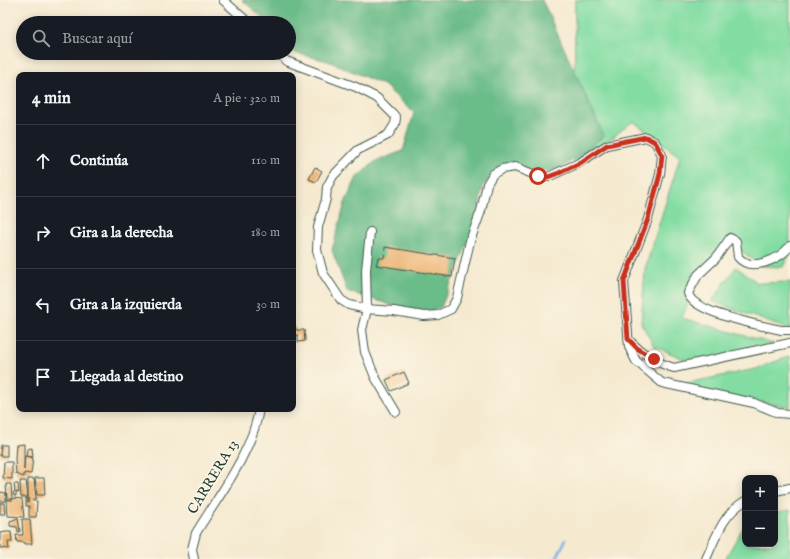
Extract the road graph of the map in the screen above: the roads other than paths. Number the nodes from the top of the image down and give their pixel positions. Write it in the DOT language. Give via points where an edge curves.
graph roads {
  1 [pos="223,0"];
  2 [pos="241,16"];
  3 [pos="285,60"];
  4 [pos="370,232"];
  5 [pos="790,246"];
  6 [pos="367,310"];
  7 [pos="790,330"];
  8 [pos="628,339"];
  9 [pos="790,343"];
  10 [pos="258,412"];
  11 [pos="396,412"];
  12 [pos="790,414"];
  13 [pos="790,488"];
  14 [pos="778,490"];
  15 [pos="742,503"];
  16 [pos="194,559"];
  17 [pos="706,559"];
  1 -- 2 [label="street"];
  3 -- 6 [label="street" via="356,87 377,98 396,118 388,135 358,150 333,176 327,187 318,227 317,250 323,273 341,300"];
  4 -- 6 [label="street" via="366,270"];
  5 -- 7 [label="street" via="769,261 748,264 738,257 736,241 730,238 716,258 698,275 688,293 693,302 711,311 760,326"];
  6 -- 8 [label="street" via="424,316 438,315 451,309 457,298 487,184 493,174 502,169 515,167 548,177 580,163 607,145 646,137 655,142 662,155 660,174 648,219 624,281"];
  6 -- 11 [label="street" via="362,330 365,352 375,377"];
  8 -- 9 [label="street" via="662,365 674,368"];
  8 -- 12 [label="street" via="636,361 662,383 754,403 778,413"];
  10 -- 16 [label="street, CARRERA 13" via="248,446 196,533 192,549"];
  13 -- 14 [label="street"];
  15 -- 17 [label="street" via="734,507 724,521"];
}
